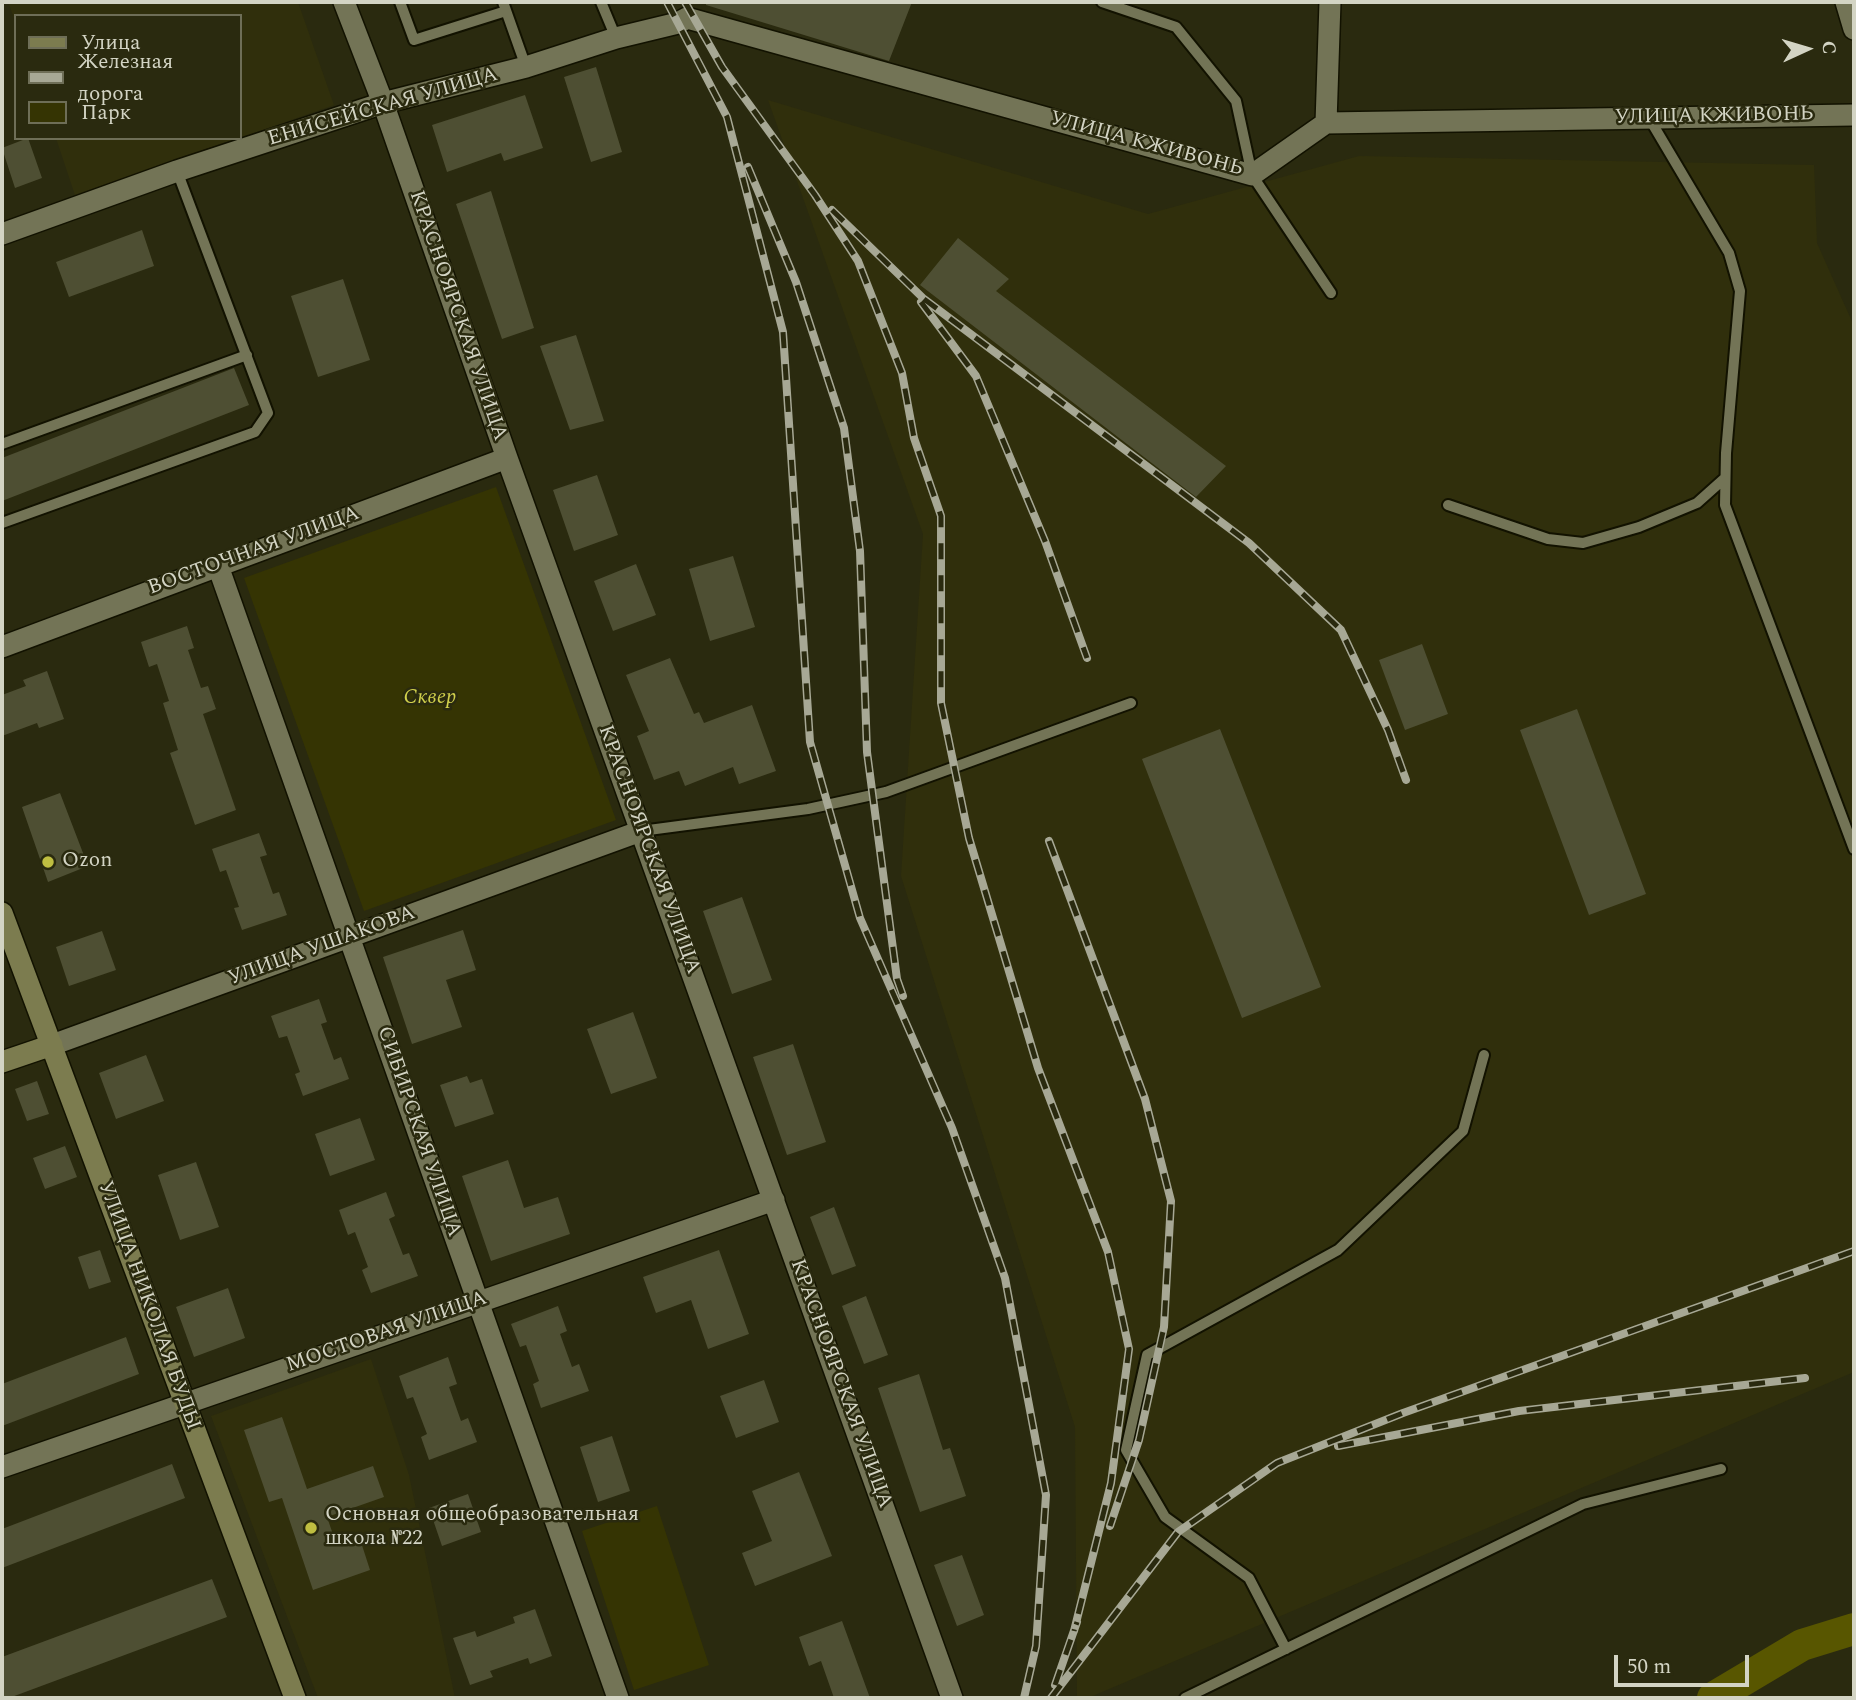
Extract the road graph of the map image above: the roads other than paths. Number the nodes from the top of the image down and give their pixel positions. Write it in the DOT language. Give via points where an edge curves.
graph roads {
  1 [pos="344,2"];
  2 [pos="400,2"];
  3 [pos="601,2"];
  4 [pos="1102,2"];
  5 [pos="1330,2"];
  6 [pos="1846,2"];
  7 [pos="505,6"];
  8 [pos="687,18"];
  9 [pos="1854,29"];
  10 [pos="616,38"];
  11 [pos="526,66"];
  12 [pos="383,103"];
  13 [pos="1854,115"];
  14 [pos="1649,118"];
  15 [pos="1326,123"];
  16 [pos="177,171"];
  17 [pos="1252,175"];
  18 [pos="2,234"];
  19 [pos="1331,293"];
  20 [pos="247,355"];
  21 [pos="2,444"];
  22 [pos="507,458"];
  23 [pos="1725,478"];
  24 [pos="1448,505"];
  25 [pos="2,523"];
  26 [pos="218,566"];
  27 [pos="2,647"];
  28 [pos="1131,703"];
  29 [pos="641,831"];
  30 [pos="1854,849"];
  31 [pos="2,913"];
  32 [pos="349,937"];
  33 [pos="52,1045"];
  34 [pos="1484,1055"];
  35 [pos="2,1062"];
  36 [pos="774,1200"];
  37 [pos="477,1302"];
  38 [pos="184,1402"];
  39 [pos="2,1467"];
  40 [pos="1721,1469"];
  41 [pos="1286,1649"];
  42 [pos="295,1698"];
  43 [pos="618,1698"];
  44 [pos="953,1698"];
  45 [pos="1185,1698"];
  1 -- 12 [label="street, КРАСНОЯРСКАЯ УЛИЦА"];
  2 -- 7 [label="lane" via="414,40"];
  3 -- 10 [label="lane"];
  4 -- 17 [label="lane" via="1176,27 1236,101"];
  5 -- 15 [label="street"];
  6 -- 9 [label="street"];
  7 -- 11 [label="lane"];
  8 -- 10 [label="street, ЕНИСЕЙСКАЯ УЛИЦА"];
  8 -- 17 [label="street, УЛИЦА КЖИВОНЬ"];
  10 -- 11 [label="street, ЕНИСЕЙСКАЯ УЛИЦА"];
  11 -- 12 [label="street, ЕНИСЕЙСКАЯ УЛИЦА"];
  12 -- 16 [label="street, ЕНИСЕЙСКАЯ УЛИЦА"];
  12 -- 22 [label="street, КРАСНОЯРСКАЯ УЛИЦА"];
  13 -- 14 [label="street, УЛИЦА КЖИВОНЬ"];
  14 -- 15 [label="street, УЛИЦА КЖИВОНЬ"];
  14 -- 23 [label="lane" via="1729,253 1740,291"];
  15 -- 17 [label="street, УЛИЦА КЖИВОНЬ"];
  16 -- 18 [label="street, ЕНИСЕЙСКАЯ УЛИЦА"];
  16 -- 20 [label="lane"];
  17 -- 19 [label="lane"];
  20 -- 21 [label="lane"];
  20 -- 25 [label="lane" via="268,413 255,432"];
  22 -- 26 [label="street, ВОСТОЧНАЯ УЛИЦА"];
  22 -- 29 [label="street, КРАСНОЯРСКАЯ УЛИЦА"];
  23 -- 24 [label="lane" via="1697,503 1583,543 1548,538"];
  23 -- 30 [label="lane" via="1725,506"];
  26 -- 27 [label="street, ВОСТОЧНАЯ УЛИЦА"];
  26 -- 32 [label="street, СИБИРСКАЯ УЛИЦА"];
  28 -- 29 [label="lane" via="886,792 808,809"];
  29 -- 32 [label="street, УЛИЦА УШАКОВА"];
  29 -- 36 [label="street, КРАСНОЯРСКАЯ УЛИЦА"];
  31 -- 33 [label="street, УЛИЦА НИКОЛАЯ БУДЫ"];
  32 -- 33 [label="street, УЛИЦА УШАКОВА"];
  32 -- 37 [label="street, СИБИРСКАЯ УЛИЦА"];
  33 -- 35 [label="street, УЛИЦА УШАКОВА"];
  33 -- 38 [label="street, УЛИЦА НИКОЛАЯ БУДЫ"];
  34 -- 41 [label="lane" via="1463,1131 1338,1250 1147,1355 1126,1450 1165,1517 1249,1578"];
  36 -- 37 [label="street, МОСТОВАЯ УЛИЦА"];
  36 -- 44 [label="street, КРАСНОЯРСКАЯ УЛИЦА"];
  37 -- 38 [label="street, МОСТОВАЯ УЛИЦА"];
  37 -- 43 [label="street, СИБИРСКАЯ УЛИЦА"];
  38 -- 39 [label="street, МОСТОВАЯ УЛИЦА"];
  38 -- 42 [label="street, УЛИЦА НИКОЛАЯ БУДЫ"];
  40 -- 41 [label="lane" via="1583,1504"];
  41 -- 45 [label="lane"];
}
